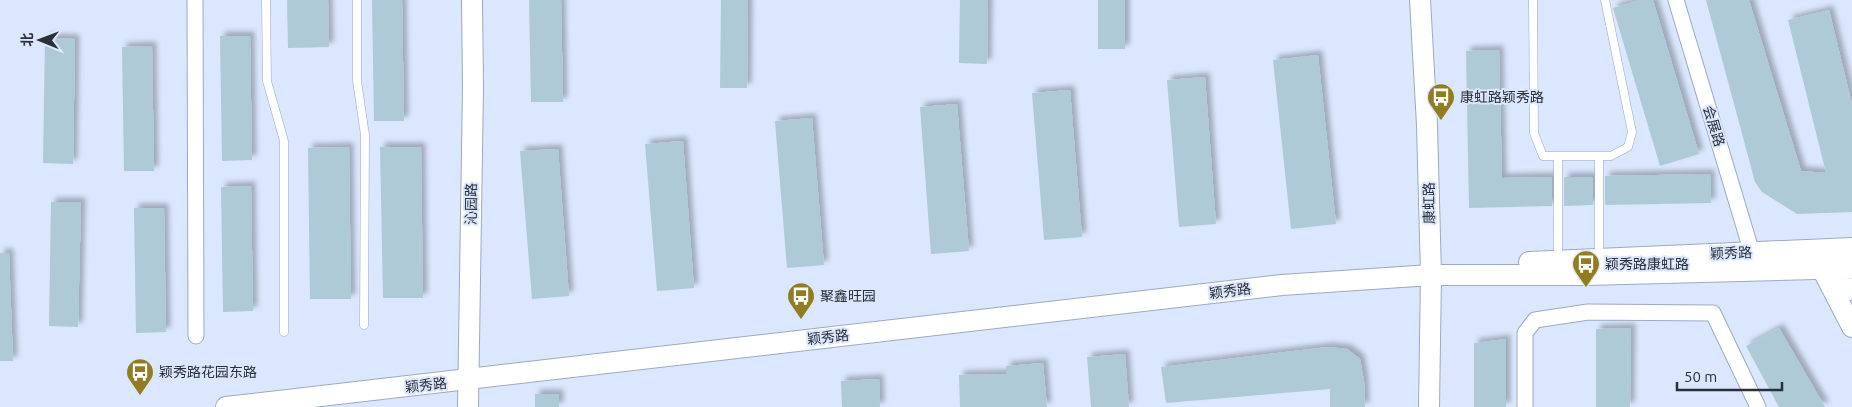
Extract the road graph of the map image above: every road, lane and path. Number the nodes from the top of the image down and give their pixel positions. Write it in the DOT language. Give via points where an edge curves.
graph roads {
  1 [pos="195,0"];
  2 [pos="266,0"];
  3 [pos="357,0"];
  4 [pos="472,0"];
  5 [pos="1420,0"];
  6 [pos="1533,0"];
  7 [pos="1606,0"];
  8 [pos="1676,0"];
  9 [pos="1558,156"];
  10 [pos="1599,156"];
  11 [pos="1846,248"];
  12 [pos="1752,252"];
  13 [pos="1599,259"];
  14 [pos="1818,259"];
  15 [pos="1558,261"];
  16 [pos="1846,268"];
  17 [pos="1431,275"];
  18 [pos="1852,290"];
  19 [pos="364,324"];
  20 [pos="1852,328"];
  21 [pos="284,332"];
  22 [pos="196,336"];
  23 [pos="468,380"];
  24 [pos="226,407"];
  25 [pos="468,407"];
  26 [pos="1429,407"];
  27 [pos="1524,407"];
  28 [pos="1758,407"];
  1 -- 22 [label="street"];
  2 -- 21 [label="lane" via="267,81 284,141"];
  3 -- 19 [label="lane" via="357,82 364,135"];
  4 -- 23 [label="main road, 沁园路"];
  5 -- 17 [label="main road, 康虹路"];
  6 -- 9 [label="lane" via="1534,133 1543,156"];
  7 -- 10 [label="lane" via="1632,132 1628,147 1611,156"];
  8 -- 12 [label="street, 会展路"];
  9 -- 10 [label="lane"];
  9 -- 15 [label="lane"];
  10 -- 13 [label="lane"];
  11 -- 14 [label="main road, 颖秀路"];
  11 -- 16 [label="main road"];
  12 -- 13 [label="main road, 颖秀路"];
  12 -- 14 [label="main road, 颖秀路"];
  13 -- 15 [label="main road, 颖秀路"];
  14 -- 16 [label="main road, 颖秀路"];
  14 -- 17 [label="main road, 颖秀路" via="1756,272"];
  14 -- 20 [label="main road"];
  15 -- 17 [label="main road, 颖秀路" via="1491,264"];
  16 -- 18 [label="main road"];
  17 -- 23 [label="main road, 颖秀路" via="1282,285"];
  17 -- 26 [label="main road, 康虹路"];
  23 -- 24 [label="main road, 颖秀路"];
  23 -- 25 [label="main road, 沁园路"];
  27 -- 28 [label="street" via="1525,333 1535,320 1588,312 1713,313"];
}
